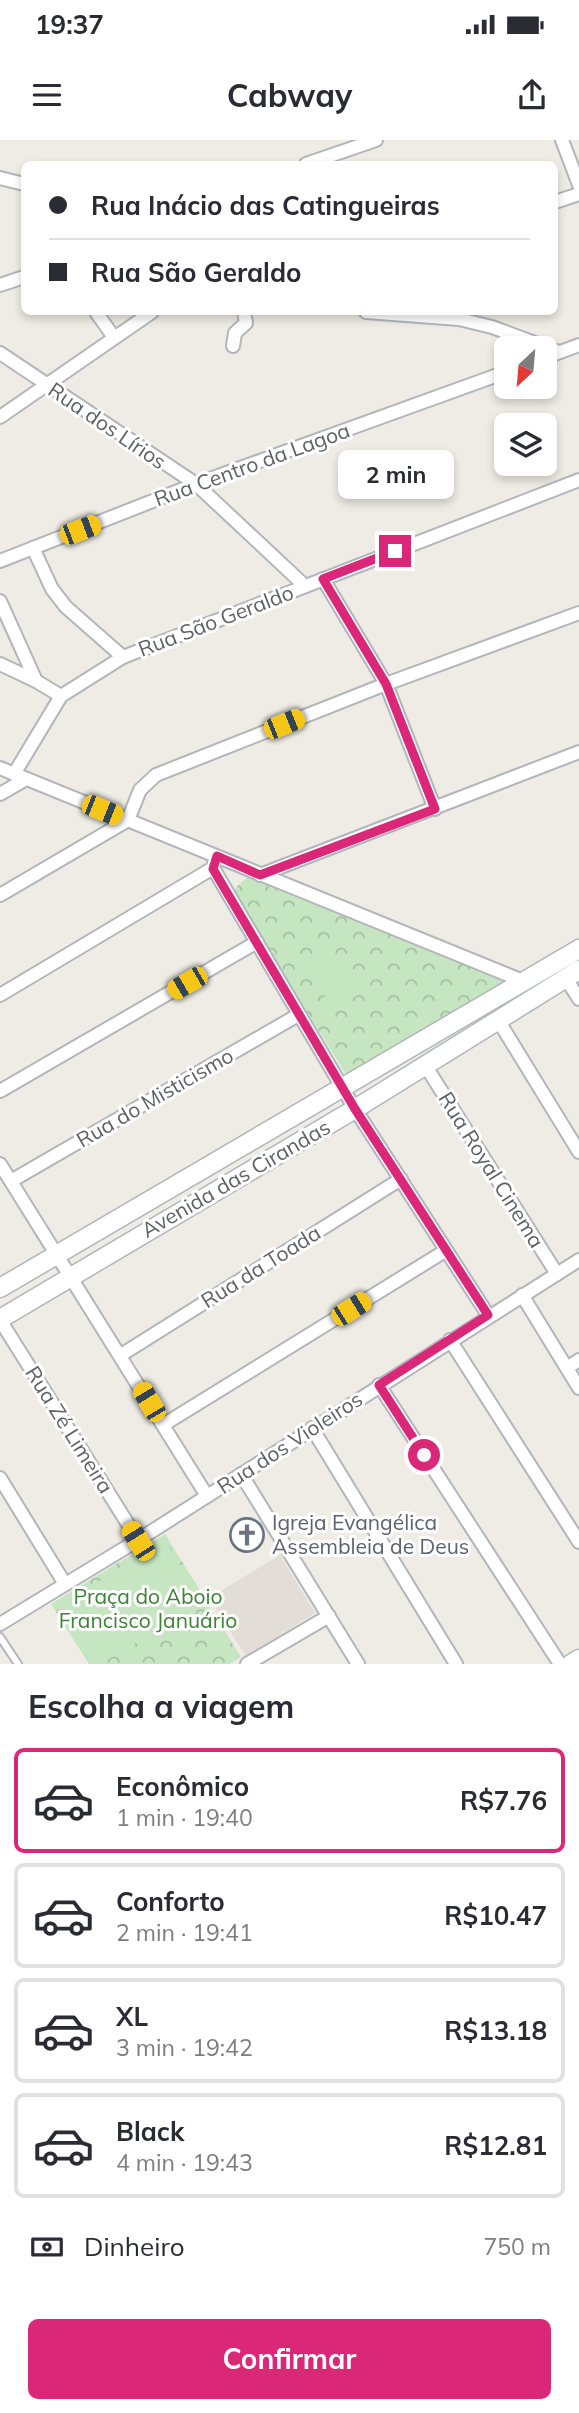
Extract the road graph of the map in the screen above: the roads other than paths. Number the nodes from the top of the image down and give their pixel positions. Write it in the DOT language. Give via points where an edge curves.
graph roads {
  1 [pos="376,140"];
  2 [pos="562,140"];
  3 [pos="315,161"];
  4 [pos="0,178"];
  5 [pos="21,183"];
  6 [pos="579,185"];
  7 [pos="579,194"];
  8 [pos="558,201"];
  9 [pos="21,278"];
  10 [pos="0,285"];
  11 [pos="98,315"];
  12 [pos="147,315"];
  13 [pos="245,315"];
  14 [pos="406,315"];
  15 [pos="113,336"];
  16 [pos="579,345"];
  17 [pos="233,346"];
  18 [pos="559,352"];
  19 [pos="0,353"];
  20 [pos="494,376"];
  21 [pos="45,384"];
  22 [pos="0,417"];
  23 [pos="579,480"];
  24 [pos="196,484"];
  25 [pos="33,548"];
  26 [pos="0,561"];
  27 [pos="323,579"];
  28 [pos="305,586"];
  29 [pos="0,601"];
  30 [pos="579,613"];
  31 [pos="123,657"];
  32 [pos="0,664"];
  33 [pos="36,681"];
  34 [pos="386,684"];
  35 [pos="61,696"];
  36 [pos="579,752"];
  37 [pos="0,768"];
  38 [pos="20,776"];
  39 [pos="0,794"];
  40 [pos="435,809"];
  41 [pos="128,820"];
  42 [pos="215,862"];
  43 [pos="260,875"];
  44 [pos="0,895"];
  45 [pos="257,942"];
  46 [pos="579,949"];
  47 [pos="572,974"];
  48 [pos="523,981"];
  49 [pos="0,995"];
  50 [pos="579,999"];
  51 [pos="298,1015"];
  52 [pos="498,1020"];
  53 [pos="425,1065"];
  54 [pos="343,1088"];
  55 [pos="0,1091"];
  56 [pos="355,1109"];
  57 [pos="579,1153"];
  58 [pos="0,1164"];
  59 [pos="401,1179"];
  60 [pos="11,1181"];
  61 [pos="445,1251"];
  62 [pos="55,1256"];
  63 [pos="579,1260"];
  64 [pos="557,1274"];
  65 [pos="70,1276"];
  66 [pos="0,1288"];
  67 [pos="522,1296"];
  68 [pos="488,1315"];
  69 [pos="0,1320"];
  70 [pos="450,1340"];
  71 [pos="121,1355"];
  72 [pos="579,1360"];
  73 [pos="566,1368"];
  74 [pos="379,1385"];
  75 [pos="579,1388"];
  76 [pos="163,1425"];
  77 [pos="312,1428"];
  78 [pos="241,1475"];
  79 [pos="0,1478"];
  80 [pos="207,1496"];
  81 [pos="138,1541"];
  82 [pos="579,1542"];
  83 [pos="65,1584"];
  84 [pos="329,1616"];
  85 [pos="0,1623"];
  86 [pos="0,1637"];
  87 [pos="579,1659"];
  88 [pos="18,1664"];
  89 [pos="247,1664"];
  90 [pos="358,1664"];
  91 [pos="456,1664"];
  92 [pos="560,1664"];
  93 [pos="571,1664"];
  1 -- 3 [label="street"];
  2 -- 6 [label="street"];
  4 -- 5 [label="street"];
  7 -- 8 [label="street"];
  9 -- 10 [label="street"];
  11 -- 15 [label="street"];
  12 -- 15 [label="street"];
  13 -- 17 [label="street" via="246,323 235,333"];
  14 -- 18 [label="street" via="459,319"];
  15 -- 21 [label="street"];
  16 -- 18 [label="street"];
  19 -- 21 [label="street, Rua dos Lírios"];
  20 -- 24 [label="street, Rua Centro da Lagoa"];
  21 -- 22 [label="street"];
  21 -- 24 [label="street, Rua dos Lírios"];
  23 -- 27 [label="street, Rua São Geraldo"];
  24 -- 25 [label="street, Rua Centro da Lagoa"];
  24 -- 28 [label="street, Rua dos Lírios"];
  25 -- 26 [label="street, Rua Centro da Lagoa"];
  25 -- 31 [label="street" via="66,607"];
  27 -- 28 [label="street, Rua São Geraldo"];
  27 -- 34 [label="street"];
  28 -- 31 [label="street, Rua São Geraldo"];
  29 -- 33 [label="street"];
  30 -- 34 [label="street"];
  31 -- 35 [label="street, Rua São Geraldo"];
  32 -- 33 [label="street"];
  33 -- 35 [label="street"];
  34 -- 40 [label="street"];
  34 -- 41 [label="street" via="156,775 140,790"];
  35 -- 38 [label="street, Rua São Geraldo"];
  36 -- 40 [label="street"];
  37 -- 38 [label="street"];
  38 -- 39 [label="street"];
  38 -- 41 [label="street"];
  40 -- 43 [label="street"];
  41 -- 42 [label="street"];
  41 -- 44 [label="street"];
  42 -- 43 [label="street"];
  42 -- 45 [label="street"];
  42 -- 49 [label="street"];
  43 -- 48 [label="street"];
  45 -- 51 [label="street"];
  45 -- 55 [label="street"];
  46 -- 48 [label="street, Avenida das Cirandas"];
  47 -- 50 [label="street"];
  47 -- 52 [label="street, Avenida das Cirandas"];
  48 -- 54 [label="street, Avenida das Cirandas"];
  51 -- 54 [label="street"];
  51 -- 60 [label="street, Rua do Misticismo"];
  52 -- 53 [label="street, Avenida das Cirandas"];
  52 -- 57 [label="street"];
  53 -- 56 [label="street, Avenida das Cirandas"];
  53 -- 64 [label="street, Rua Royal Cinema"];
  54 -- 56 [label="street"];
  54 -- 62 [label="street, Avenida das Cirandas"];
  56 -- 59 [label="street"];
  56 -- 65 [label="street, Avenida das Cirandas"];
  58 -- 60 [label="street"];
  59 -- 61 [label="street"];
  59 -- 71 [label="street, Rua da Toada"];
  60 -- 62 [label="street"];
  61 -- 68 [label="street"];
  61 -- 76 [label="street"];
  62 -- 65 [label="street"];
  62 -- 66 [label="street, Avenida das Cirandas"];
  63 -- 64 [label="street, Rua dos Violeiros"];
  64 -- 67 [label="street, Rua dos Violeiros"];
  65 -- 69 [label="street, Avenida das Cirandas"];
  65 -- 71 [label="street"];
  67 -- 68 [label="street, Rua dos Violeiros"];
  67 -- 73 [label="street"];
  68 -- 70 [label="street, Rua dos Violeiros"];
  69 -- 81 [label="street, Rua Zé Limeira"];
  70 -- 74 [label="street, Rua dos Violeiros"];
  70 -- 82 [label="street"];
  71 -- 76 [label="street"];
  72 -- 73 [label="street"];
  73 -- 75 [label="street"];
  74 -- 77 [label="street, Rua dos Violeiros"];
  74 -- 92 [label="street"];
  76 -- 80 [label="street"];
  77 -- 78 [label="street, Rua dos Violeiros"];
  77 -- 91 [label="street"];
  78 -- 80 [label="street, Rua dos Violeiros"];
  78 -- 84 [label="street"];
  79 -- 83 [label="street"];
  80 -- 81 [label="street, Rua dos Violeiros"];
  81 -- 83 [label="street, Rua dos Violeiros"];
  83 -- 85 [label="street, Rua dos Violeiros"];
  84 -- 89 [label="street"];
  84 -- 90 [label="street"];
  86 -- 88 [label="lane"];
  87 -- 93 [label="street"];
}
